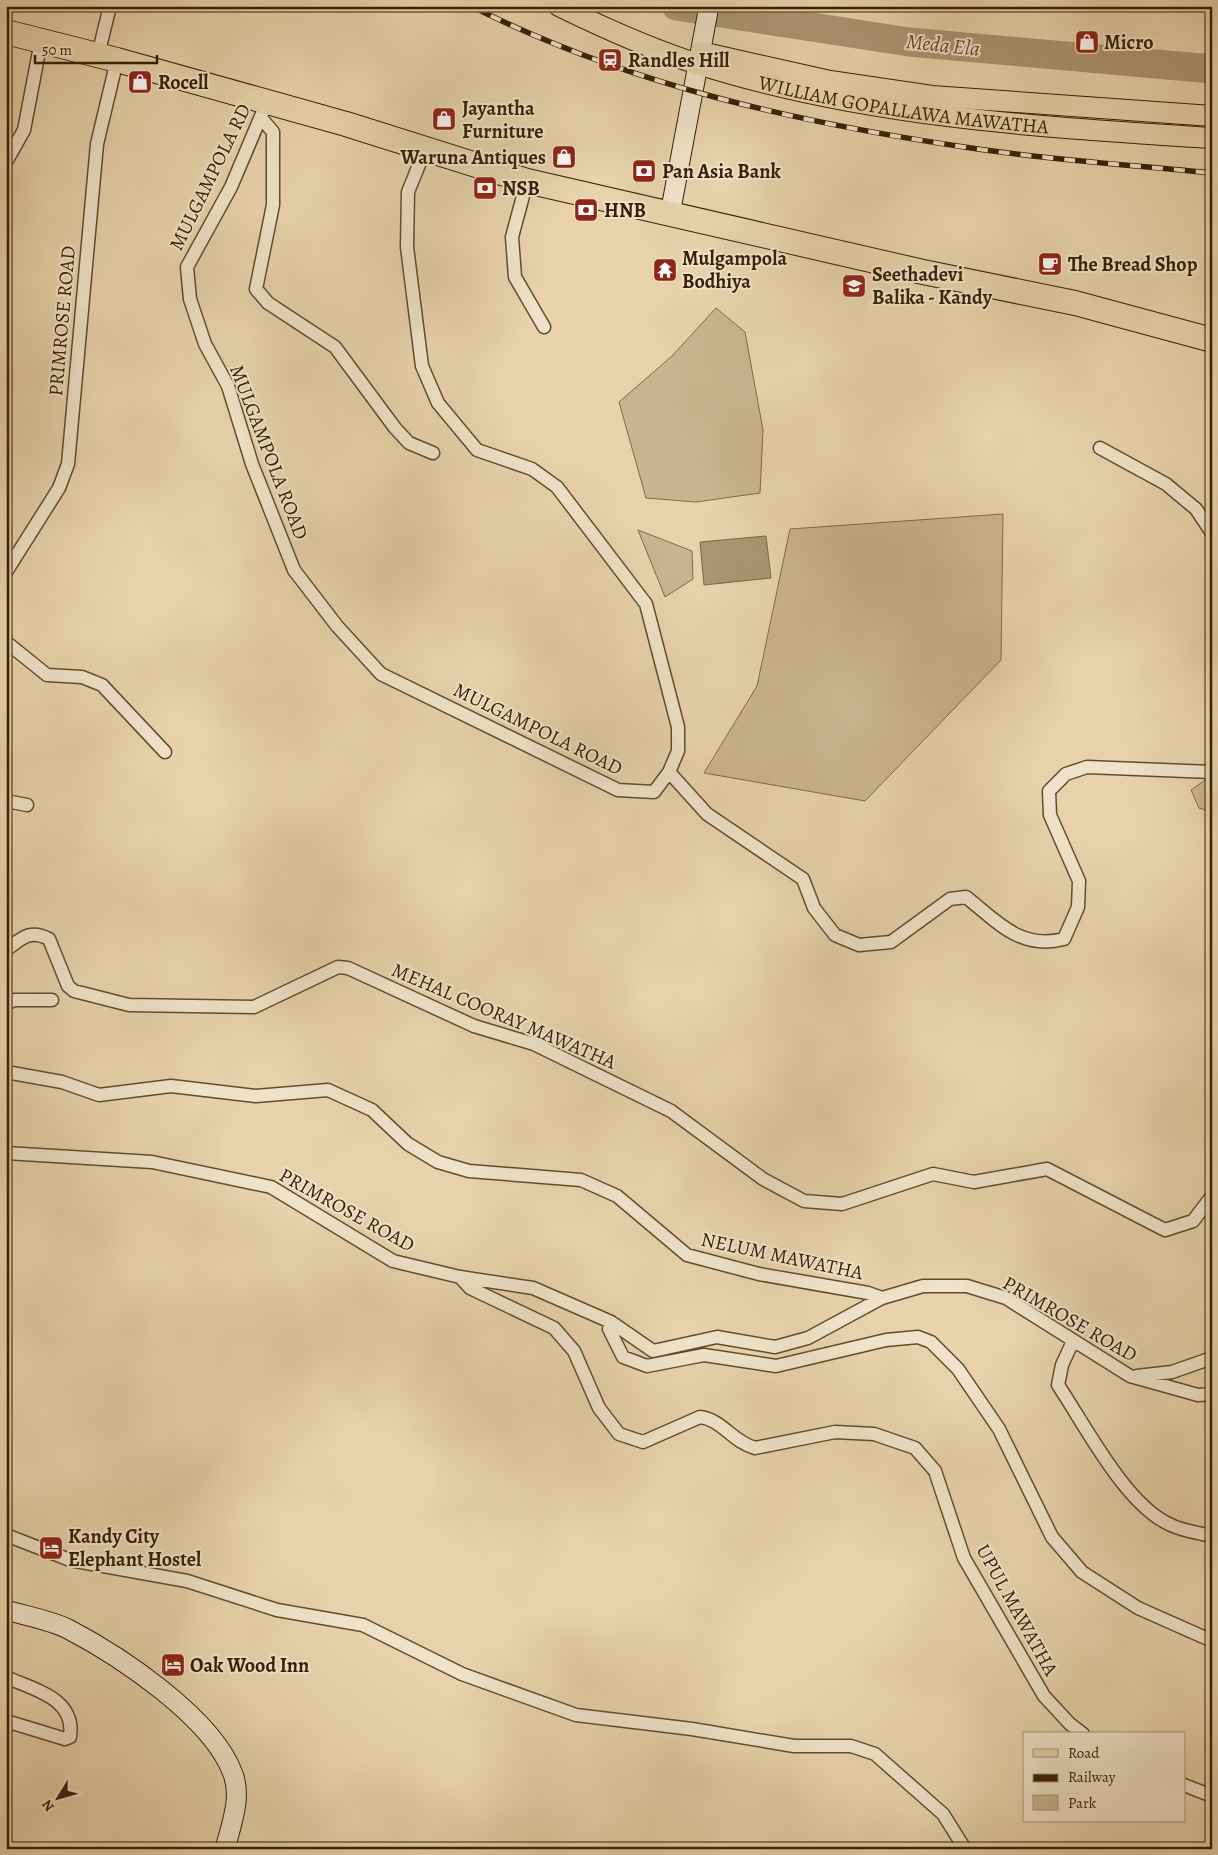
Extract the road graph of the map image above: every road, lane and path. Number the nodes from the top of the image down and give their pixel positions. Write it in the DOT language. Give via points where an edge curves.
graph roads {
  1 [pos="110,6"];
  2 [pos="559,6"];
  3 [pos="707,15"];
  4 [pos="6,32"];
  5 [pos="41,41"];
  6 [pos="107,57"];
  7 [pos="699,58"];
  8 [pos="265,110"];
  9 [pos="1212,116"];
  10 [pos="1212,138"];
  11 [pos="425,150"];
  12 [pos="6,162"];
  13 [pos="527,181"];
  14 [pos="670,214"];
  15 [pos="190,299"];
  16 [pos="544,327"];
  17 [pos="1212,340"];
  18 [pos="1100,448"];
  19 [pos="433,453"];
  20 [pos="1212,533"];
  21 [pos="6,572"];
  22 [pos="6,642"];
  23 [pos="165,752"];
  24 [pos="669,772"];
  25 [pos="1212,772"];
  26 [pos="6,801"];
  27 [pos="27,805"];
  28 [pos="6,950"];
  29 [pos="52,1000"];
  30 [pos="6,1004"];
  31 [pos="6,1072"];
  32 [pos="6,1153"];
  33 [pos="1212,1196"];
  34 [pos="460,1277"];
  35 [pos="882,1298"];
  36 [pos="611,1322"];
  37 [pos="1074,1341"];
  38 [pos="1212,1358"];
  39 [pos="1130,1376"];
  40 [pos="1212,1394"];
  41 [pos="6,1535"];
  42 [pos="1212,1536"];
  43 [pos="6,1610"];
  44 [pos="1212,1638"];
  45 [pos="6,1677"];
  46 [pos="6,1721"];
  47 [pos="1080,1732"];
  48 [pos="1186,1786"];
  49 [pos="1212,1796"];
  50 [pos="226,1849"];
  51 [pos="964,1849"];
  1 -- 6 [label="street, PRIMROSE ROAD"];
  2 -- 7 [label="main road, WILLIAM GOPALLAWA MAWATHA" via="650,48"];
  3 -- 7 [label="street"];
  4 -- 5 [label="highway"];
  5 -- 6 [label="highway"];
  5 -- 12 [label="street" via="24,130"];
  6 -- 8 [label="highway"];
  6 -- 21 [label="street, PRIMROSE ROAD" via="68,464 59,488"];
  7 -- 9 [label="main road, WILLIAM GOPALLAWA MAWATHA" via="932,96"];
  7 -- 10 [label="main road, WILLIAM GOPALLAWA MAWATHA" via="790,89 904,112"];
  7 -- 14 [label="street"];
  8 -- 11 [label="highway"];
  8 -- 15 [label="street, MULGAMPOLA RD" via="231,187 187,267"];
  8 -- 19 [label="street" via="273,132 273,205 256,289 268,303 335,347 395,428 409,443"];
  11 -- 13 [label="highway"];
  11 -- 24 [label="street, MULGAMPOLA ROAD" via="408,192 406,247 422,366 438,403 477,450 532,469 557,487 646,604 678,727 678,751"];
  13 -- 14 [label="highway"];
  13 -- 16 [label="street" via="512,237 515,277"];
  14 -- 17 [label="highway" via="1075,303"];
  15 -- 24 [label="street, MULGAMPOLA ROAD" via="206,344 228,386 252,464 294,570 336,626 381,674 618,790 654,792"];
  18 -- 20 [label="street" via="1166,484 1196,509"];
  22 -- 23 [label="street" via="47,675 82,677 102,685"];
  24 -- 25 [label="street" via="707,814 803,879 814,908 834,934 859,945 891,942 950,899 966,897 1019,938 1049,943 1064,939 1078,907 1079,881 1050,815 1049,791 1066,774 1087,767"];
  26 -- 27 [label="street"];
  28 -- 33 [label="street, MEHAL COORAY MAWATHA" via="28,934 40,934 49,939 68,986 74,991 129,1005 254,1007 338,967 348,968 474,1026 534,1044 671,1111 763,1179 804,1201 842,1204 933,1174 974,1182 1047,1169 1165,1230 1193,1221"];
  29 -- 30 [label="street" via="14,1000"];
  31 -- 35 [label="street, NELUM MAWATHA" via="62,1082 99,1095 170,1086 256,1096 328,1090 372,1110 408,1144 438,1162 469,1171 581,1180 617,1196 688,1255 759,1274 868,1292"];
  32 -- 34 [label="street, PRIMROSE ROAD" via="152,1162 271,1187 393,1261"];
  34 -- 36 [label="street, PRIMROSE ROAD" via="533,1288"];
  34 -- 47 [label="street, UPUL MAWATHA" via="470,1288 554,1328 574,1351 599,1408 619,1434 643,1442 700,1417 710,1418 742,1445 755,1448 835,1432 874,1434 915,1448 934,1471 964,1558 1044,1696"];
  35 -- 36 [label="street, PRIMROSE ROAD" via="808,1338 776,1347 717,1337 654,1351"];
  35 -- 37 [label="street, PRIMROSE ROAD" via="922,1286 967,1286 1006,1298"];
  36 -- 44 [label="street" via="609,1329 622,1356 647,1366 704,1355 776,1366 886,1340 918,1337 931,1342 958,1369 999,1428 1052,1537 1082,1572 1138,1608"];
  37 -- 39 [label="street, PRIMROSE ROAD"];
  37 -- 42 [label="street" via="1062,1365 1058,1385 1116,1473 1141,1505 1170,1525"];
  38 -- 39 [label="street" via="1172,1372"];
  39 -- 40 [label="street, PRIMROSE ROAD" via="1198,1395"];
  41 -- 51 [label="street" via="70,1560 187,1581 277,1610 363,1625 462,1674 576,1715 794,1746 851,1746 875,1754 943,1814"];
  43 -- 50 [label="street" via="67,1629 146,1677 175,1700 221,1749 234,1776 236,1807"];
  45 -- 46 [label="street" via="59,1701 66,1712 70,1737 66,1740"];
  48 -- 49 [label="street"];
}
